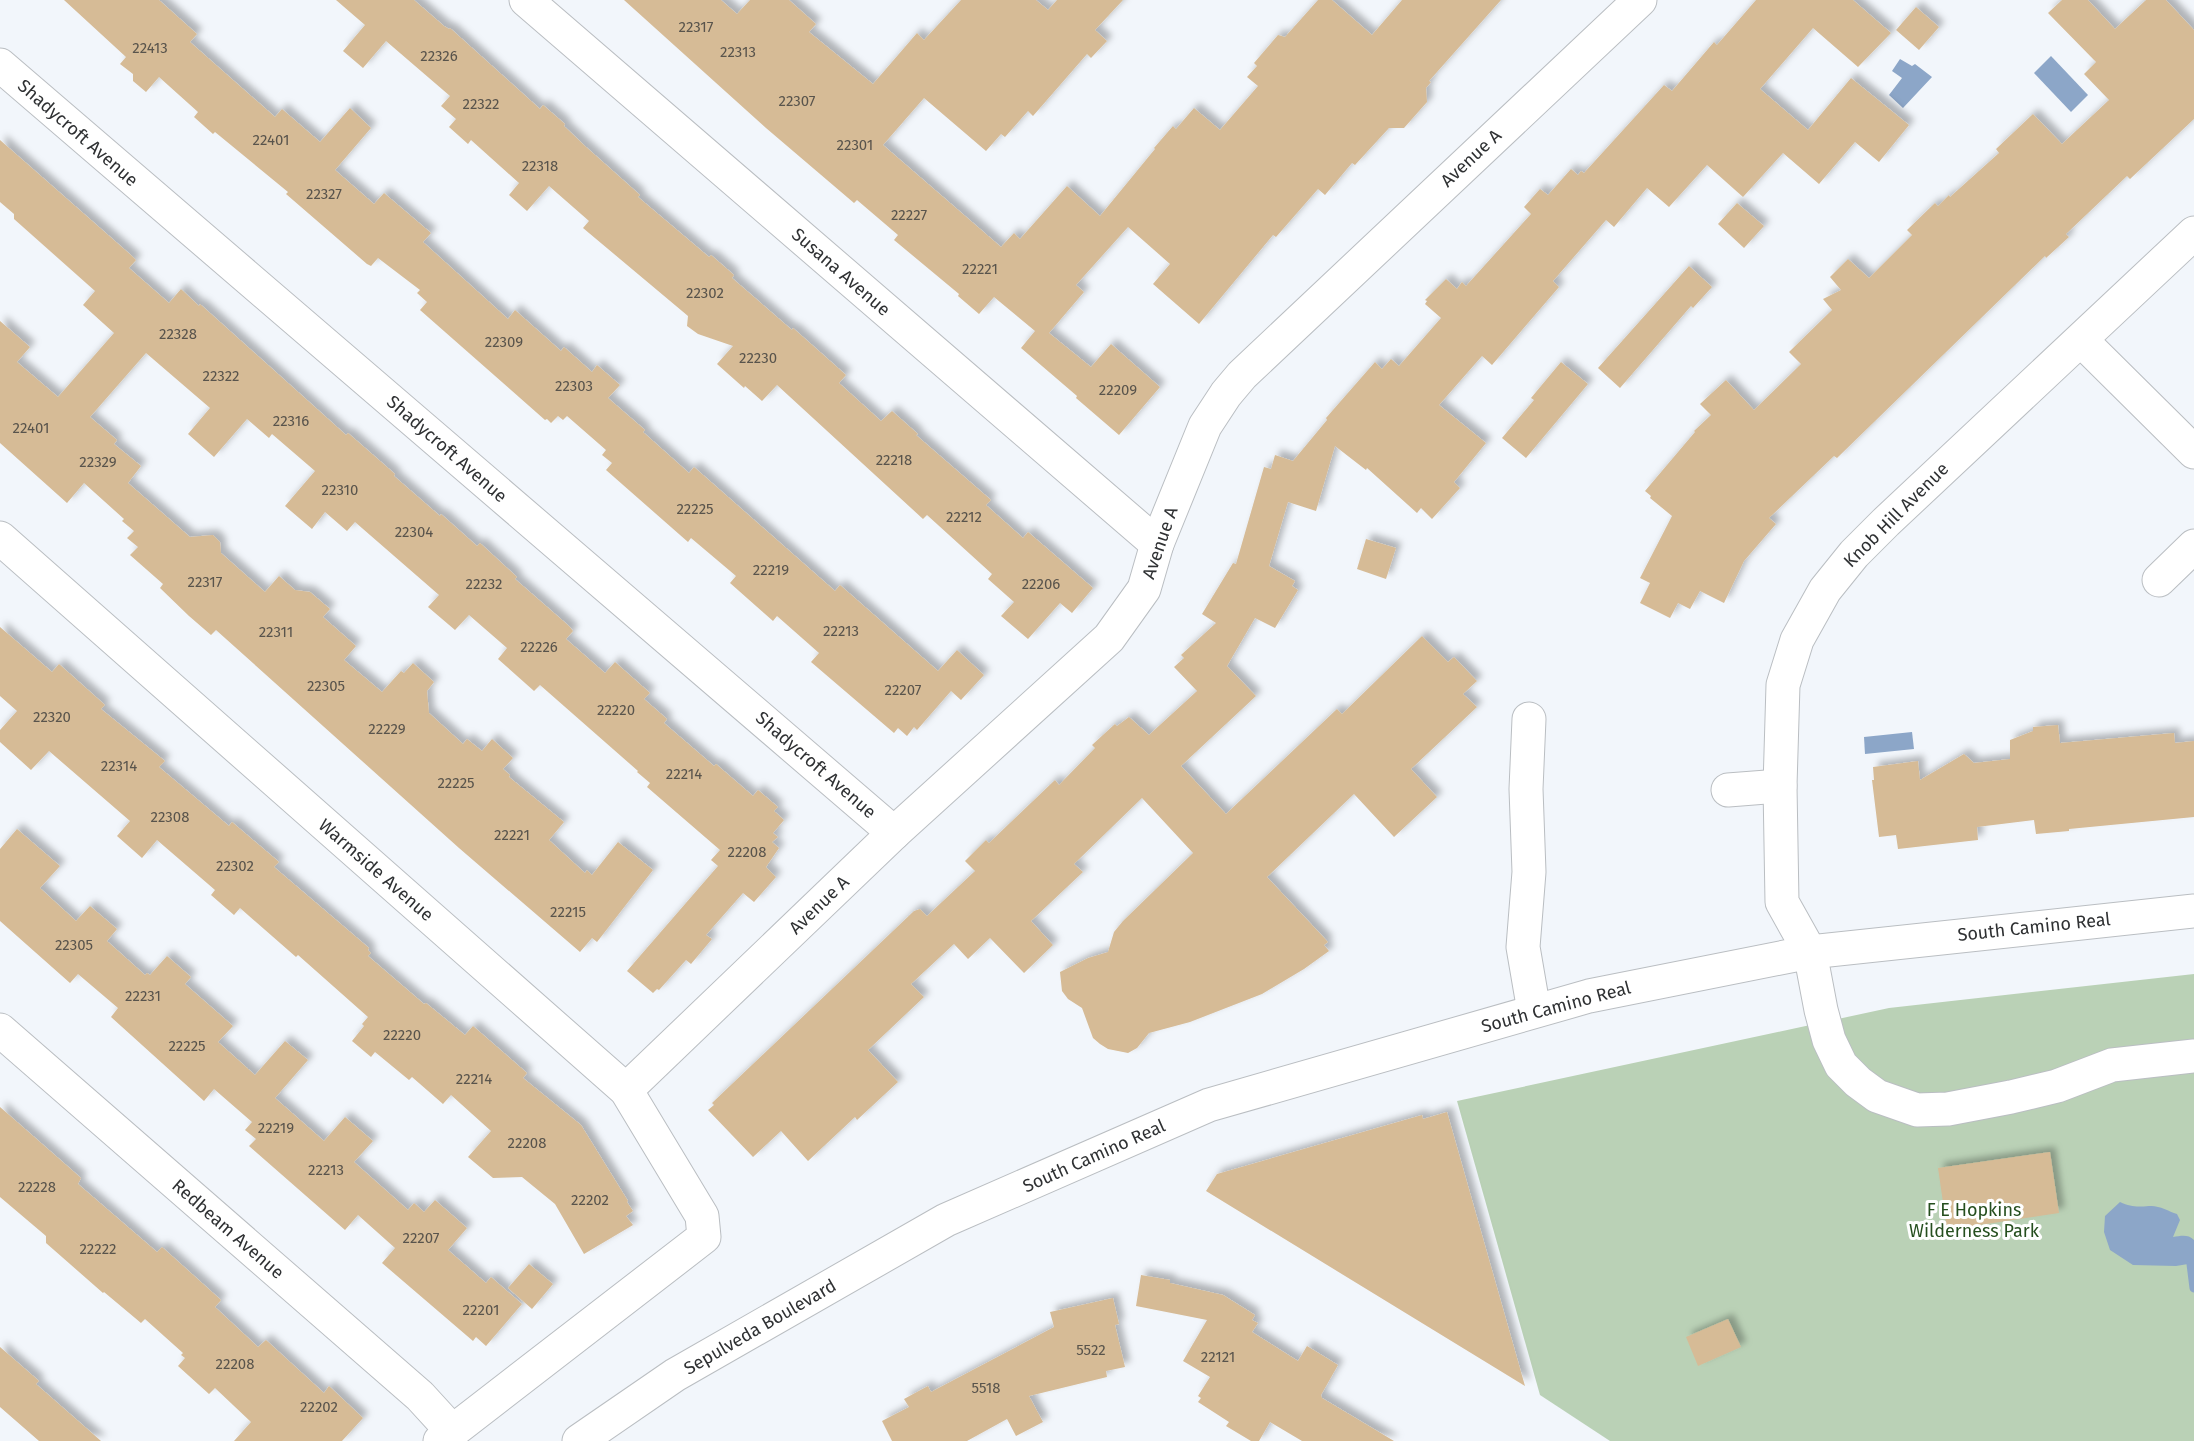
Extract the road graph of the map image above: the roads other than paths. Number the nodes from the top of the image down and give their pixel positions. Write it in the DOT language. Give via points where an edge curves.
graph roads {
  1 [pos="526,0"];
  2 [pos="1640,0"];
  3 [pos="0,65"];
  4 [pos="2194,233"];
  5 [pos="2081,340"];
  6 [pos="2194,452"];
  7 [pos="0,538"];
  8 [pos="1156,544"];
  9 [pos="2194,546"];
  10 [pos="2159,580"];
  11 [pos="1529,719"];
  12 [pos="1780,786"];
  13 [pos="1728,790"];
  14 [pos="894,833"];
  15 [pos="2194,911"];
  16 [pos="1810,952"];
  17 [pos="1534,1011"];
  18 [pos="0,1030"];
  19 [pos="2194,1056"];
  20 [pos="626,1090"];
  21 [pos="946,1220"];
  22 [pos="446,1436"];
  23 [pos="579,1441"];
  1 -- 8 [label="street, Susana Avenue"];
  2 -- 8 [label="street, Avenue A" via="1242,375 1205,426"];
  3 -- 14 [label="street, Shadycroft Avenue"];
  4 -- 5 [label="street, Knob Hill Avenue"];
  5 -- 6 [label="street"];
  5 -- 12 [label="street, Knob Hill Avenue" via="1870,538 1825,590 1797,639 1784,685"];
  7 -- 20 [label="street, Warmside Avenue"];
  8 -- 14 [label="street, Avenue A" via="1144,589 1109,638"];
  9 -- 10 [label="street"];
  11 -- 17 [label="street" via="1529,872 1523,947"];
  12 -- 13 [label="street"];
  12 -- 16 [label="street, Knob Hill Avenue" via="1782,902"];
  14 -- 20 [label="street, Avenue A"];
  15 -- 16 [label="street, South Camino Real"];
  16 -- 17 [label="street, South Camino Real" via="1589,996"];
  16 -- 19 [label="street, Knob Hill Avenue" via="1821,1011 1841,1065 1877,1096 1917,1110 1948,1109 2011,1097 2057,1086 2112,1065"];
  17 -- 21 [label="street, South Camino Real" via="1209,1105"];
  18 -- 22 [label="street, Redbeam Avenue" via="420,1396"];
  20 -- 22 [label="street, Warmside Avenue" via="702,1216 704,1237"];
  21 -- 23 [label="street, Sepulveda Boulevard" via="675,1376"];
}
